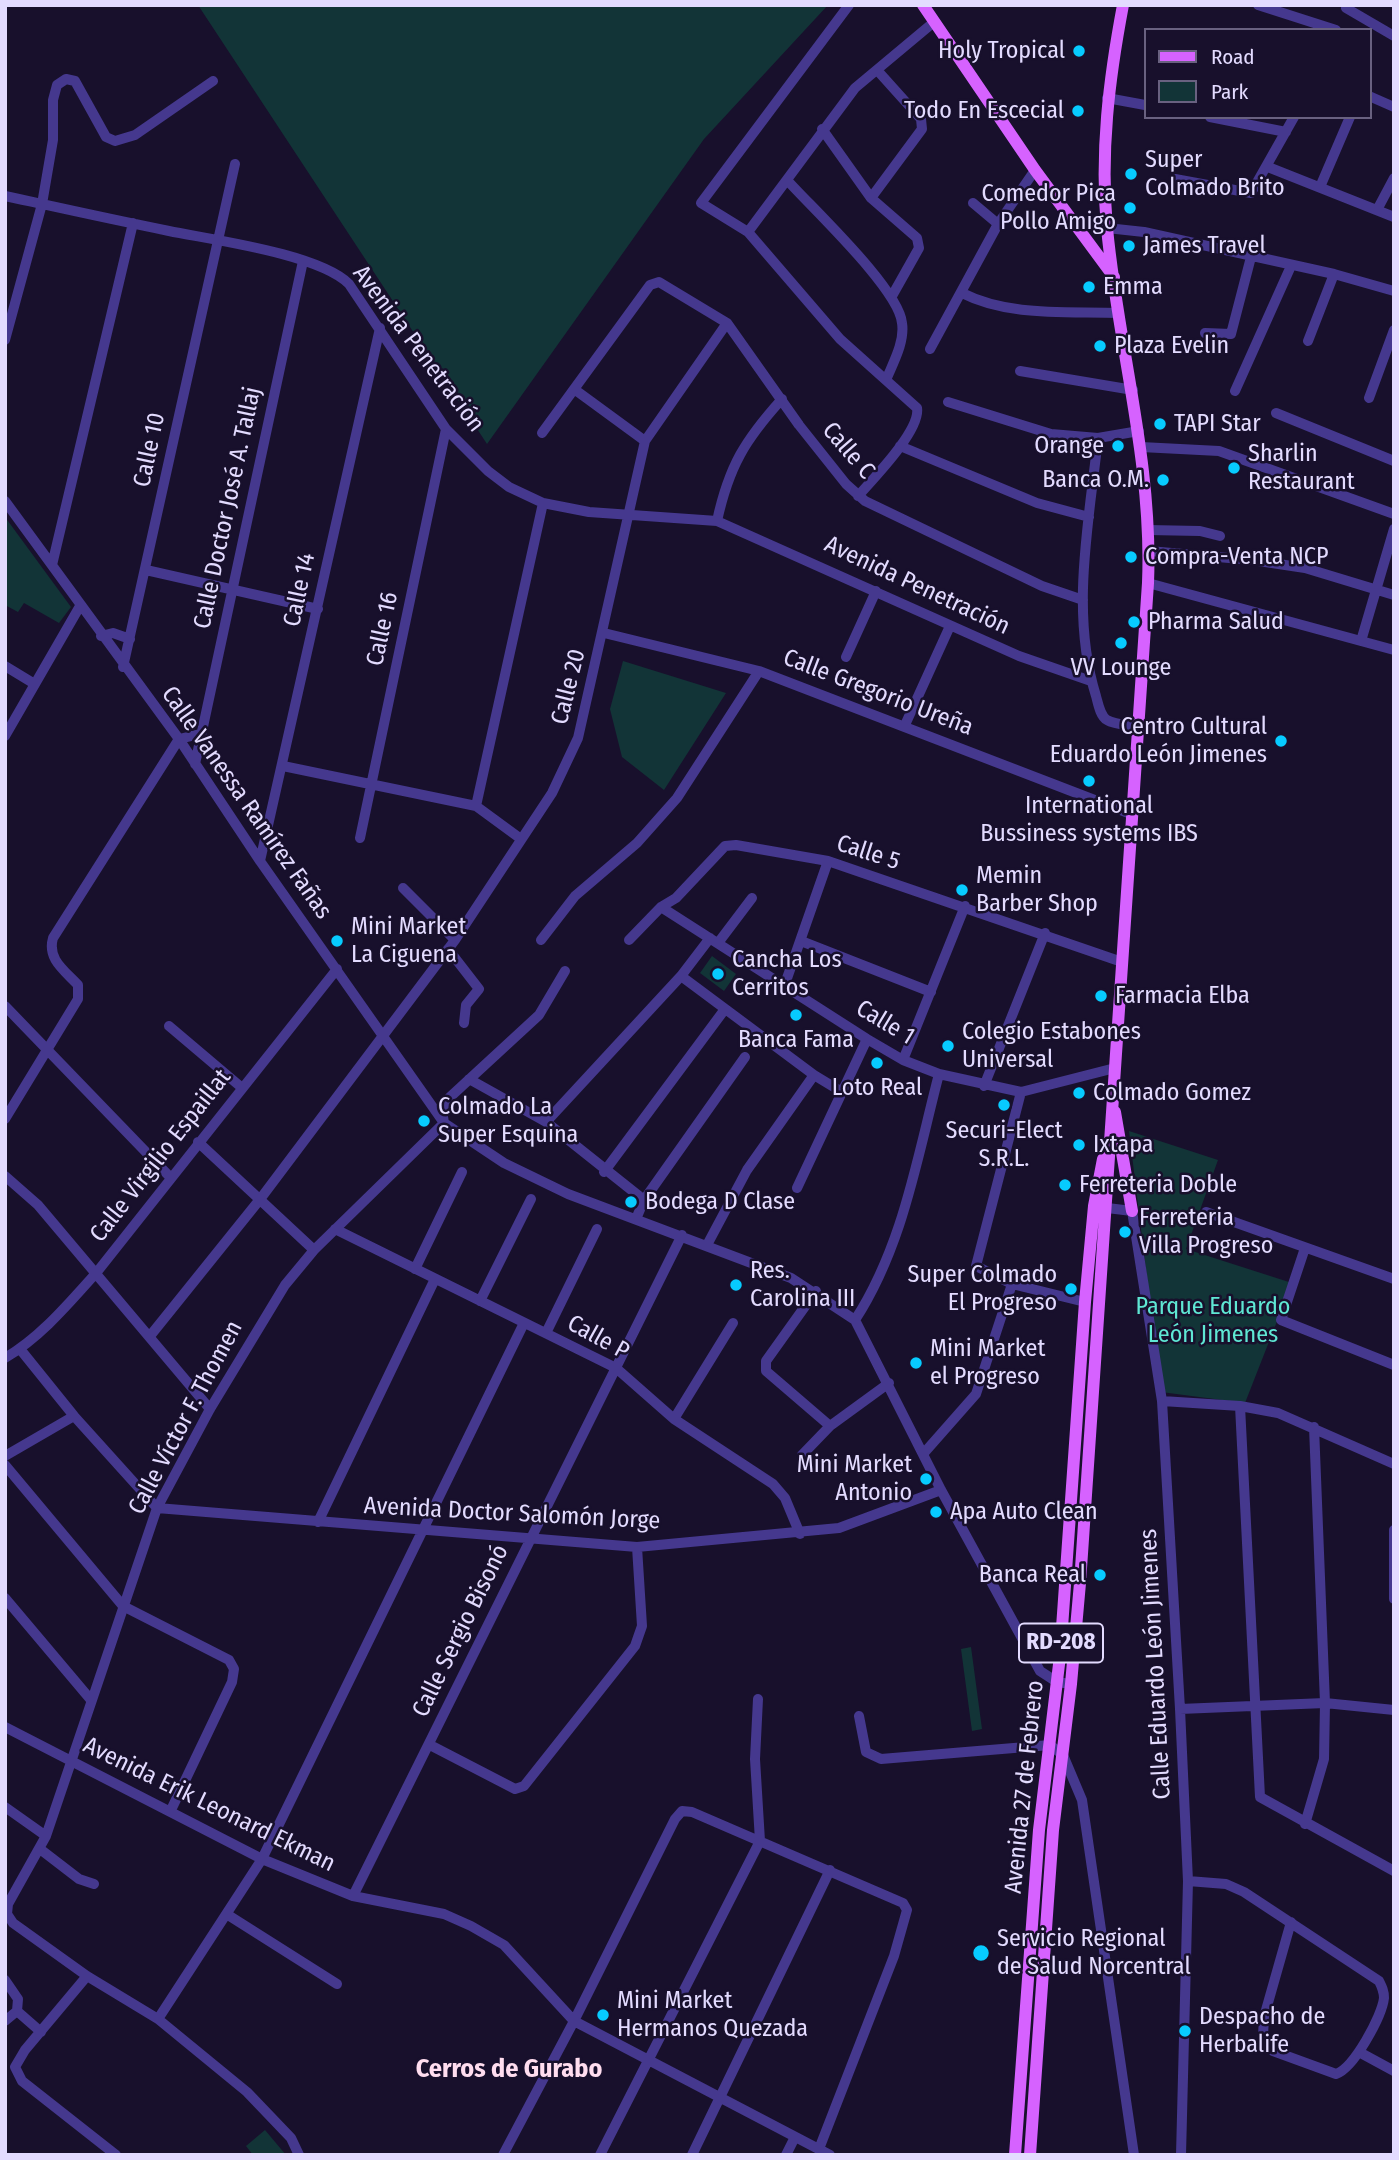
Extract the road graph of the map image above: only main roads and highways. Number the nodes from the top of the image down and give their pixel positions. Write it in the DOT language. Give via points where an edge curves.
graph roads {
  1 [pos="1124,5"];
  2 [pos="924,6"];
  3 [pos="1115,280"];
  4 [pos="1112,1095"];
  5 [pos="1100,1207"];
  6 [pos="1132,1211"];
  7 [pos="1015,2155"];
  8 [pos="1030,2155"];
  1 -- 3 [label="main road, Avenida 27 de Febrero / RD-208" via="1107,98 1107,228"];
  2 -- 3 [label="main road"];
  3 -- 4 [label="main road, Avenida 27 de Febrero / RD-208" via="1139,430 1149,551"];
  4 -- 5 [label="main road, Avenida 27 de Febrero / RD-208"];
  4 -- 6 [label="main road"];
  5 -- 7 [label="main road, Avenida 27 de Febrero / RD-208" via="1085,1302"];
  5 -- 8 [label="main road, Avenida 27 de Febrero / RD-208" via="1071,1684 1053,1830"];
}
